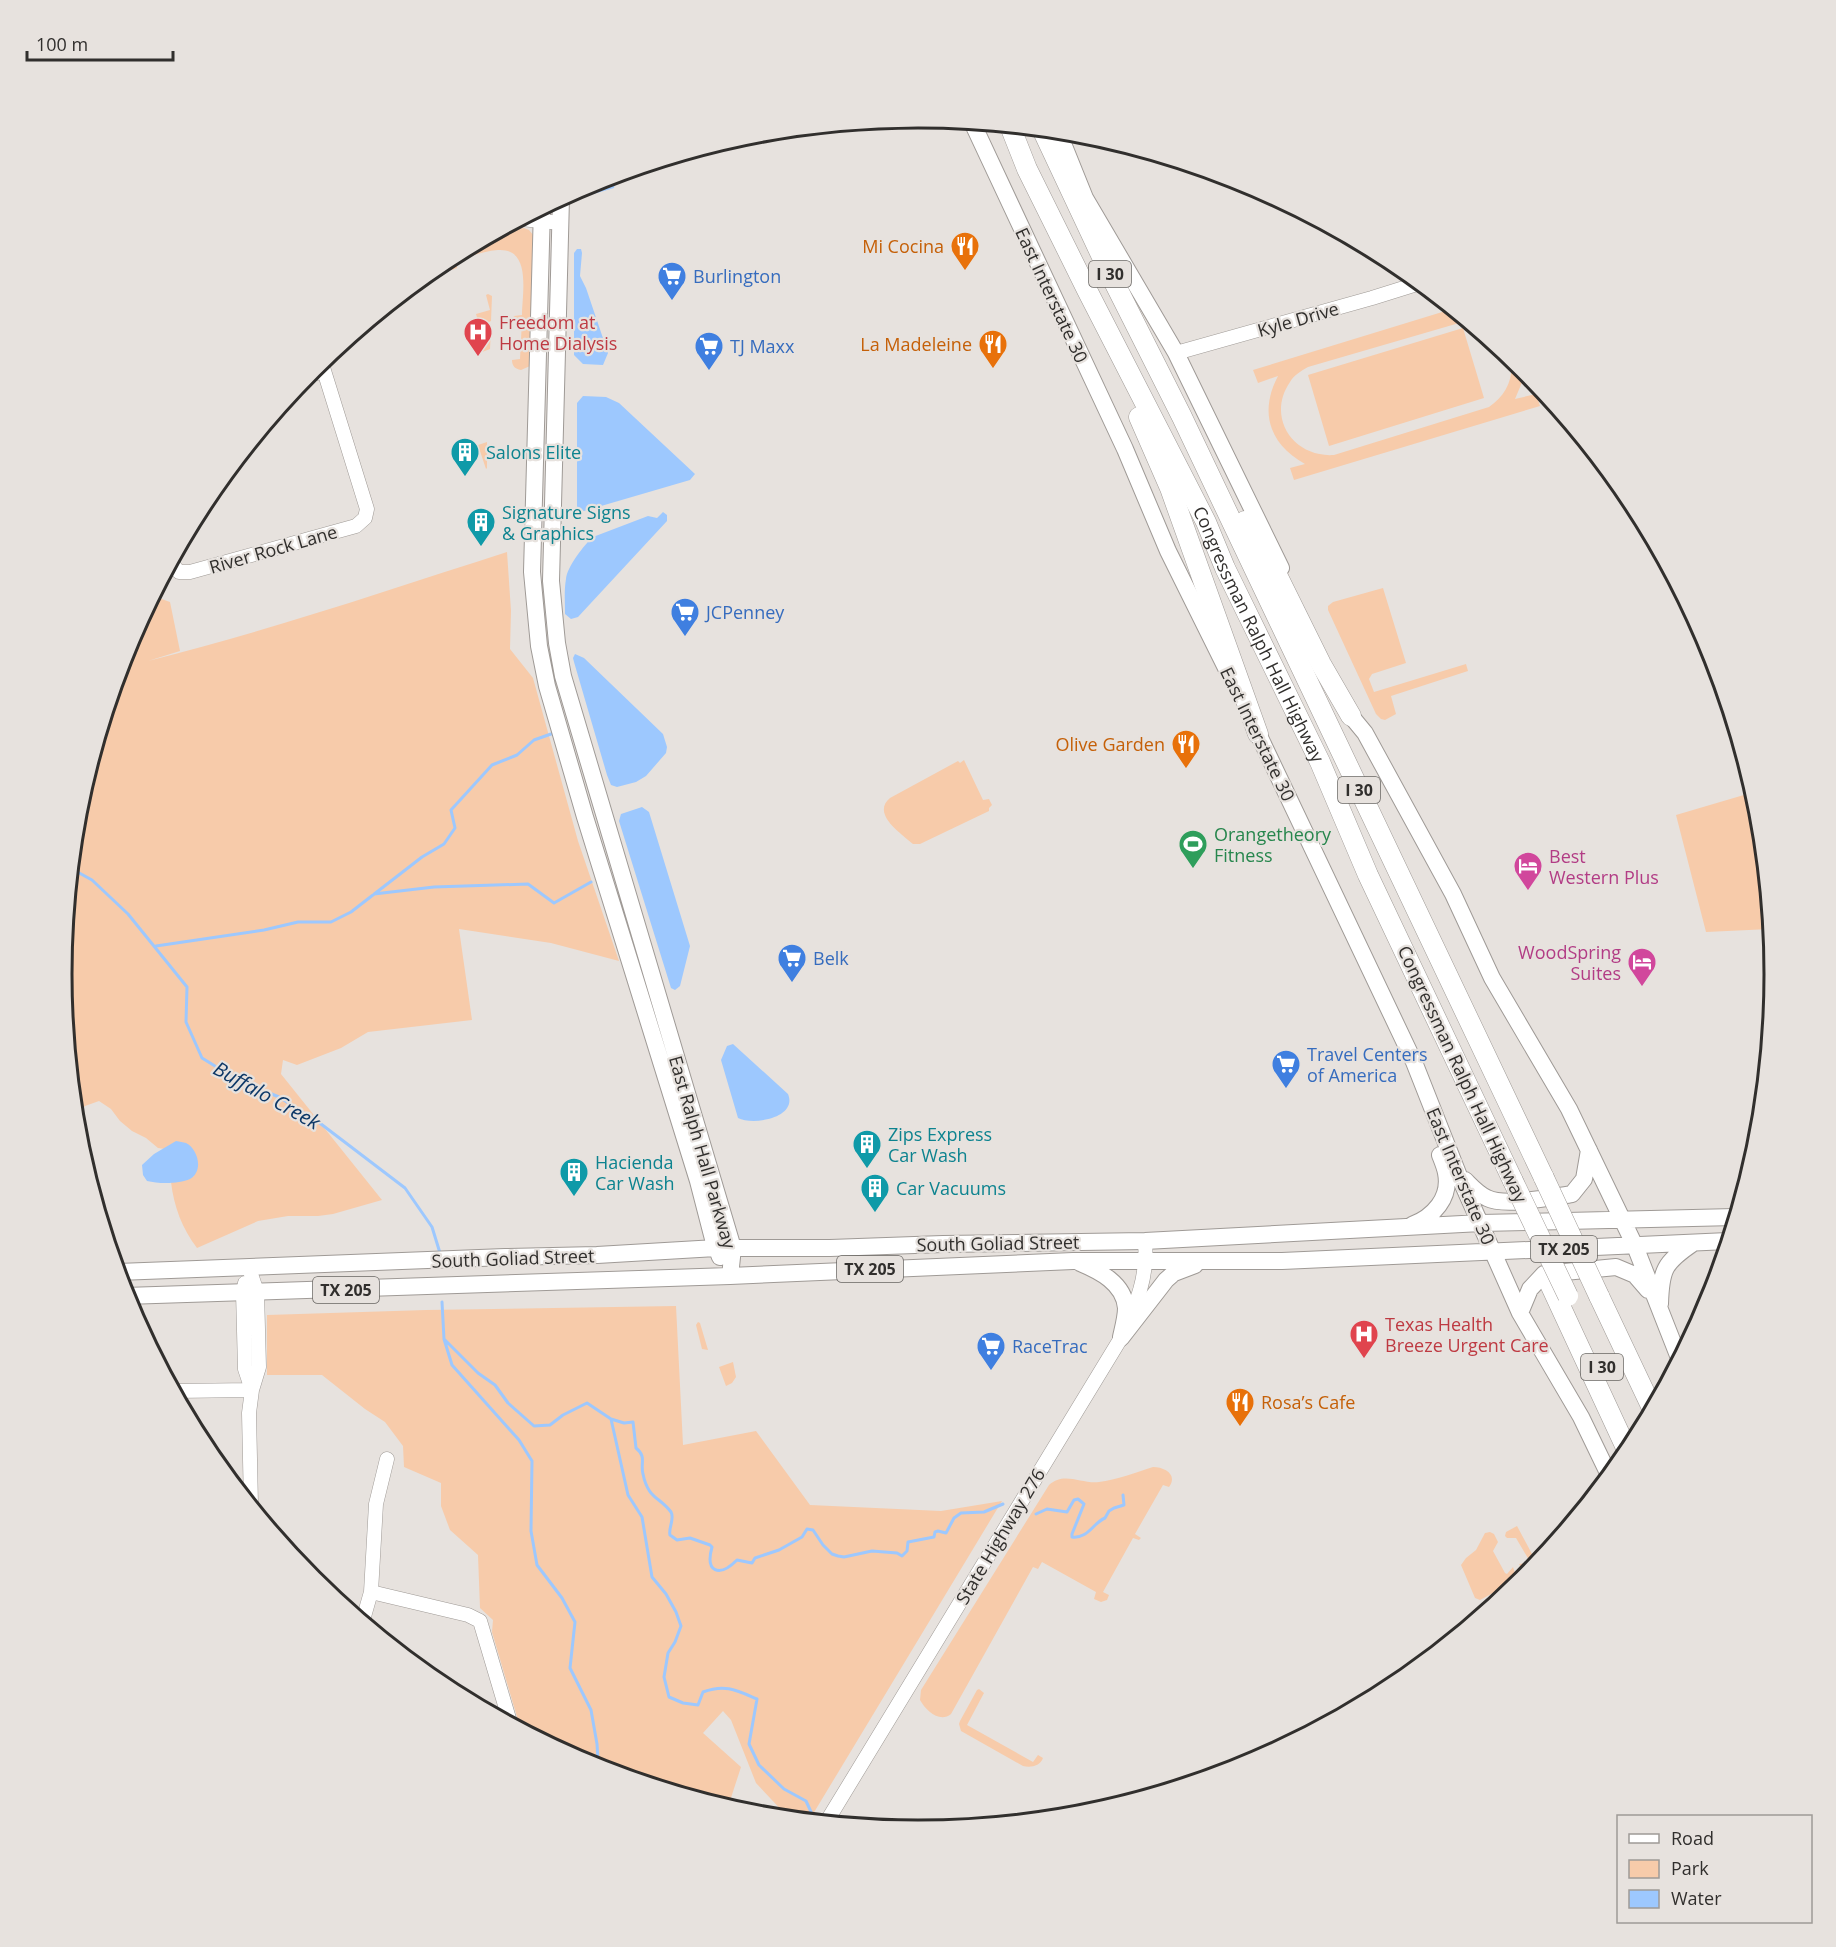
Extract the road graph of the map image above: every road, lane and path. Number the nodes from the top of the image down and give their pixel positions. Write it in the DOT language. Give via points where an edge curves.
graph roads {
  1 [pos="975,129"];
  2 [pos="1013,133"];
  3 [pos="1046,138"];
  4 [pos="1062,141"];
  5 [pos="558,209"];
  6 [pos="544,215"];
  7 [pos="542,216"];
  8 [pos="561,223"];
  9 [pos="1410,286"];
  10 [pos="1087,290"];
  11 [pos="1176,353"];
  12 [pos="324,371"];
  13 [pos="1182,417"];
  14 [pos="175,567"];
  15 [pos="557,643"];
  16 [pos="539,646"];
  17 [pos="1351,716"];
  18 [pos="1258,734"];
  19 [pos="604,811"];
  20 [pos="585,817"];
  21 [pos="654,1014"];
  22 [pos="1432,1110"];
  23 [pos="1589,1150"];
  24 [pos="1460,1176"];
  25 [pos="1727,1218"];
  26 [pos="1623,1219"];
  27 [pos="1481,1223"];
  28 [pos="1407,1227"];
  29 [pos="1145,1241"];
  30 [pos="1720,1241"];
  31 [pos="1694,1243"];
  32 [pos="943,1244"];
  33 [pos="1635,1246"];
  34 [pos="725,1248"];
  35 [pos="1492,1251"];
  36 [pos="1073,1261"];
  37 [pos="1146,1261"];
  38 [pos="1205,1261"];
  39 [pos="249,1268"];
  40 [pos="839,1271"];
  41 [pos="127,1272"];
  42 [pos="730,1276"];
  43 [pos="1552,1276"];
  44 [pos="250,1292"];
  45 [pos="1605,1295"];
  46 [pos="136,1296"];
  47 [pos="1657,1304"];
  48 [pos="1520,1313"];
  49 [pos="1121,1338"];
  50 [pos="1676,1350"];
  51 [pos="1656,1387"];
  52 [pos="252,1390"];
  53 [pos="182,1391"];
  54 [pos="1649,1400"];
  55 [pos="1631,1428"];
  56 [pos="1623,1441"];
  57 [pos="387,1459"];
  58 [pos="1605,1467"];
  59 [pos="251,1494"];
  60 [pos="371,1592"];
  61 [pos="365,1614"];
  62 [pos="507,1712"];
  63 [pos="831,1815"];
  1 -- 18 [label="main road, East Interstate 30" via="1125,449 1168,551"];
  2 -- 10 [label="highway, Congressman Ralph Hall Highway / I 30"];
  3 -- 13 [label="highway, Congressman Ralph Hall Highway / I 30"];
  4 -- 11 [label="main road" via="1084,198"];
  5 -- 8 [label="main road, East Ralph Hall Parkway"];
  6 -- 8 [label="street"];
  7 -- 16 [label="main road, East Ralph Hall Parkway" via="532,572"];
  8 -- 15 [label="main road, East Ralph Hall Parkway" via="551,580"];
  9 -- 11 [label="street, Kyle Drive"];
  10 -- 18 [label="highway" via="1170,488"];
  10 -- 43 [label="highway, Congressman Ralph Hall Highway / I 30, bridge" via="1206,522 1320,762 1368,874 1513,1181"];
  11 -- 17 [label="main road"];
  12 -- 14 [label="street, River Rock Lane" via="367,509 365,518 356,526 190,572"];
  13 -- 17 [label="highway" via="1210,455"];
  13 -- 45 [label="highway, Congressman Ralph Hall Highway / I 30, bridge"];
  15 -- 16 [label="main road"];
  15 -- 19 [label="main road, East Ralph Hall Parkway" via="563,676"];
  16 -- 20 [label="main road, East Ralph Hall Parkway"];
  17 -- 23 [label="main road" via="1365,733 1453,894 1492,978"];
  18 -- 22 [label="main road, East Interstate 30" via="1414,1062"];
  19 -- 20 [label="main road"];
  19 -- 21 [label="main road, East Ralph Hall Parkway"];
  20 -- 21 [label="main road, East Ralph Hall Parkway"];
  21 -- 34 [label="main road, East Ralph Hall Parkway" via="698,1181"];
  22 -- 24 [label="main road, East Interstate 30"];
  22 -- 28 [label="main road" via="1433,1136 1446,1174 1446,1188 1434,1212"];
  23 -- 24 [label="main road" via="1584,1179 1572,1194 1505,1202 1489,1200"];
  23 -- 26 [label="main road"];
  24 -- 27 [label="main road, East Interstate 30"];
  25 -- 26 [label="main road, South Goliad Street / TX 205"];
  26 -- 27 [label="main road, South Goliad Street / TX 205"];
  26 -- 33 [label="main road"];
  27 -- 28 [label="main road, South Goliad Street / TX 205"];
  27 -- 35 [label="main road, East Interstate 30"];
  28 -- 29 [label="main road, South Goliad Street / TX 205"];
  29 -- 32 [label="main road, South Goliad Street / TX 205"];
  29 -- 37 [label="street, State Highway 276"];
  30 -- 31 [label="main road, South Goliad Street / TX 205"];
  31 -- 33 [label="main road, South Goliad Street / TX 205"];
  31 -- 47 [label="main road" via="1667,1265"];
  32 -- 34 [label="main road, South Goliad Street / TX 205"];
  32 -- 40 [label="main road" via="937,1256 846,1260"];
  33 -- 35 [label="main road, South Goliad Street / TX 205"];
  33 -- 47 [label="main road"];
  34 -- 39 [label="main road, South Goliad Street / TX 205"];
  34 -- 42 [label="main road, East Ralph Hall Parkway"];
  35 -- 38 [label="main road, South Goliad Street / TX 205"];
  35 -- 48 [label="main road, East Interstate 30"];
  36 -- 37 [label="main road, South Goliad Street / TX 205"];
  36 -- 40 [label="main road, South Goliad Street / TX 205"];
  36 -- 49 [label="main road" via="1102,1274 1122,1294 1126,1307"];
  37 -- 38 [label="main road, South Goliad Street / TX 205"];
  37 -- 49 [label="street, State Highway 276" via="1138,1298"];
  38 -- 49 [label="main road" via="1166,1280"];
  39 -- 41 [label="main road, South Goliad Street / TX 205"];
  39 -- 44 [label="street"];
  40 -- 42 [label="main road, South Goliad Street / TX 205"];
  42 -- 44 [label="main road, South Goliad Street / TX 205"];
  43 -- 55 [label="highway, Congressman Ralph Hall Highway / I 30, bridge" via="1568,1296"];
  43 -- 56 [label="highway"];
  44 -- 46 [label="main road, South Goliad Street / TX 205"];
  44 -- 52 [label="street" via="245,1369"];
  45 -- 51 [label="highway"];
  45 -- 54 [label="highway, Congressman Ralph Hall Highway / I 30"];
  47 -- 48 [label="main road" via="1635,1275 1616,1267 1544,1275 1530,1289"];
  47 -- 50 [label="main road"];
  48 -- 58 [label="main road, East Interstate 30" via="1581,1417"];
  49 -- 63 [label="street, State Highway 276"];
  52 -- 53 [label="street"];
  52 -- 59 [label="street"];
  57 -- 60 [label="street" via="376,1504"];
  60 -- 61 [label="street"];
  60 -- 62 [label="street" via="480,1621"];
}
